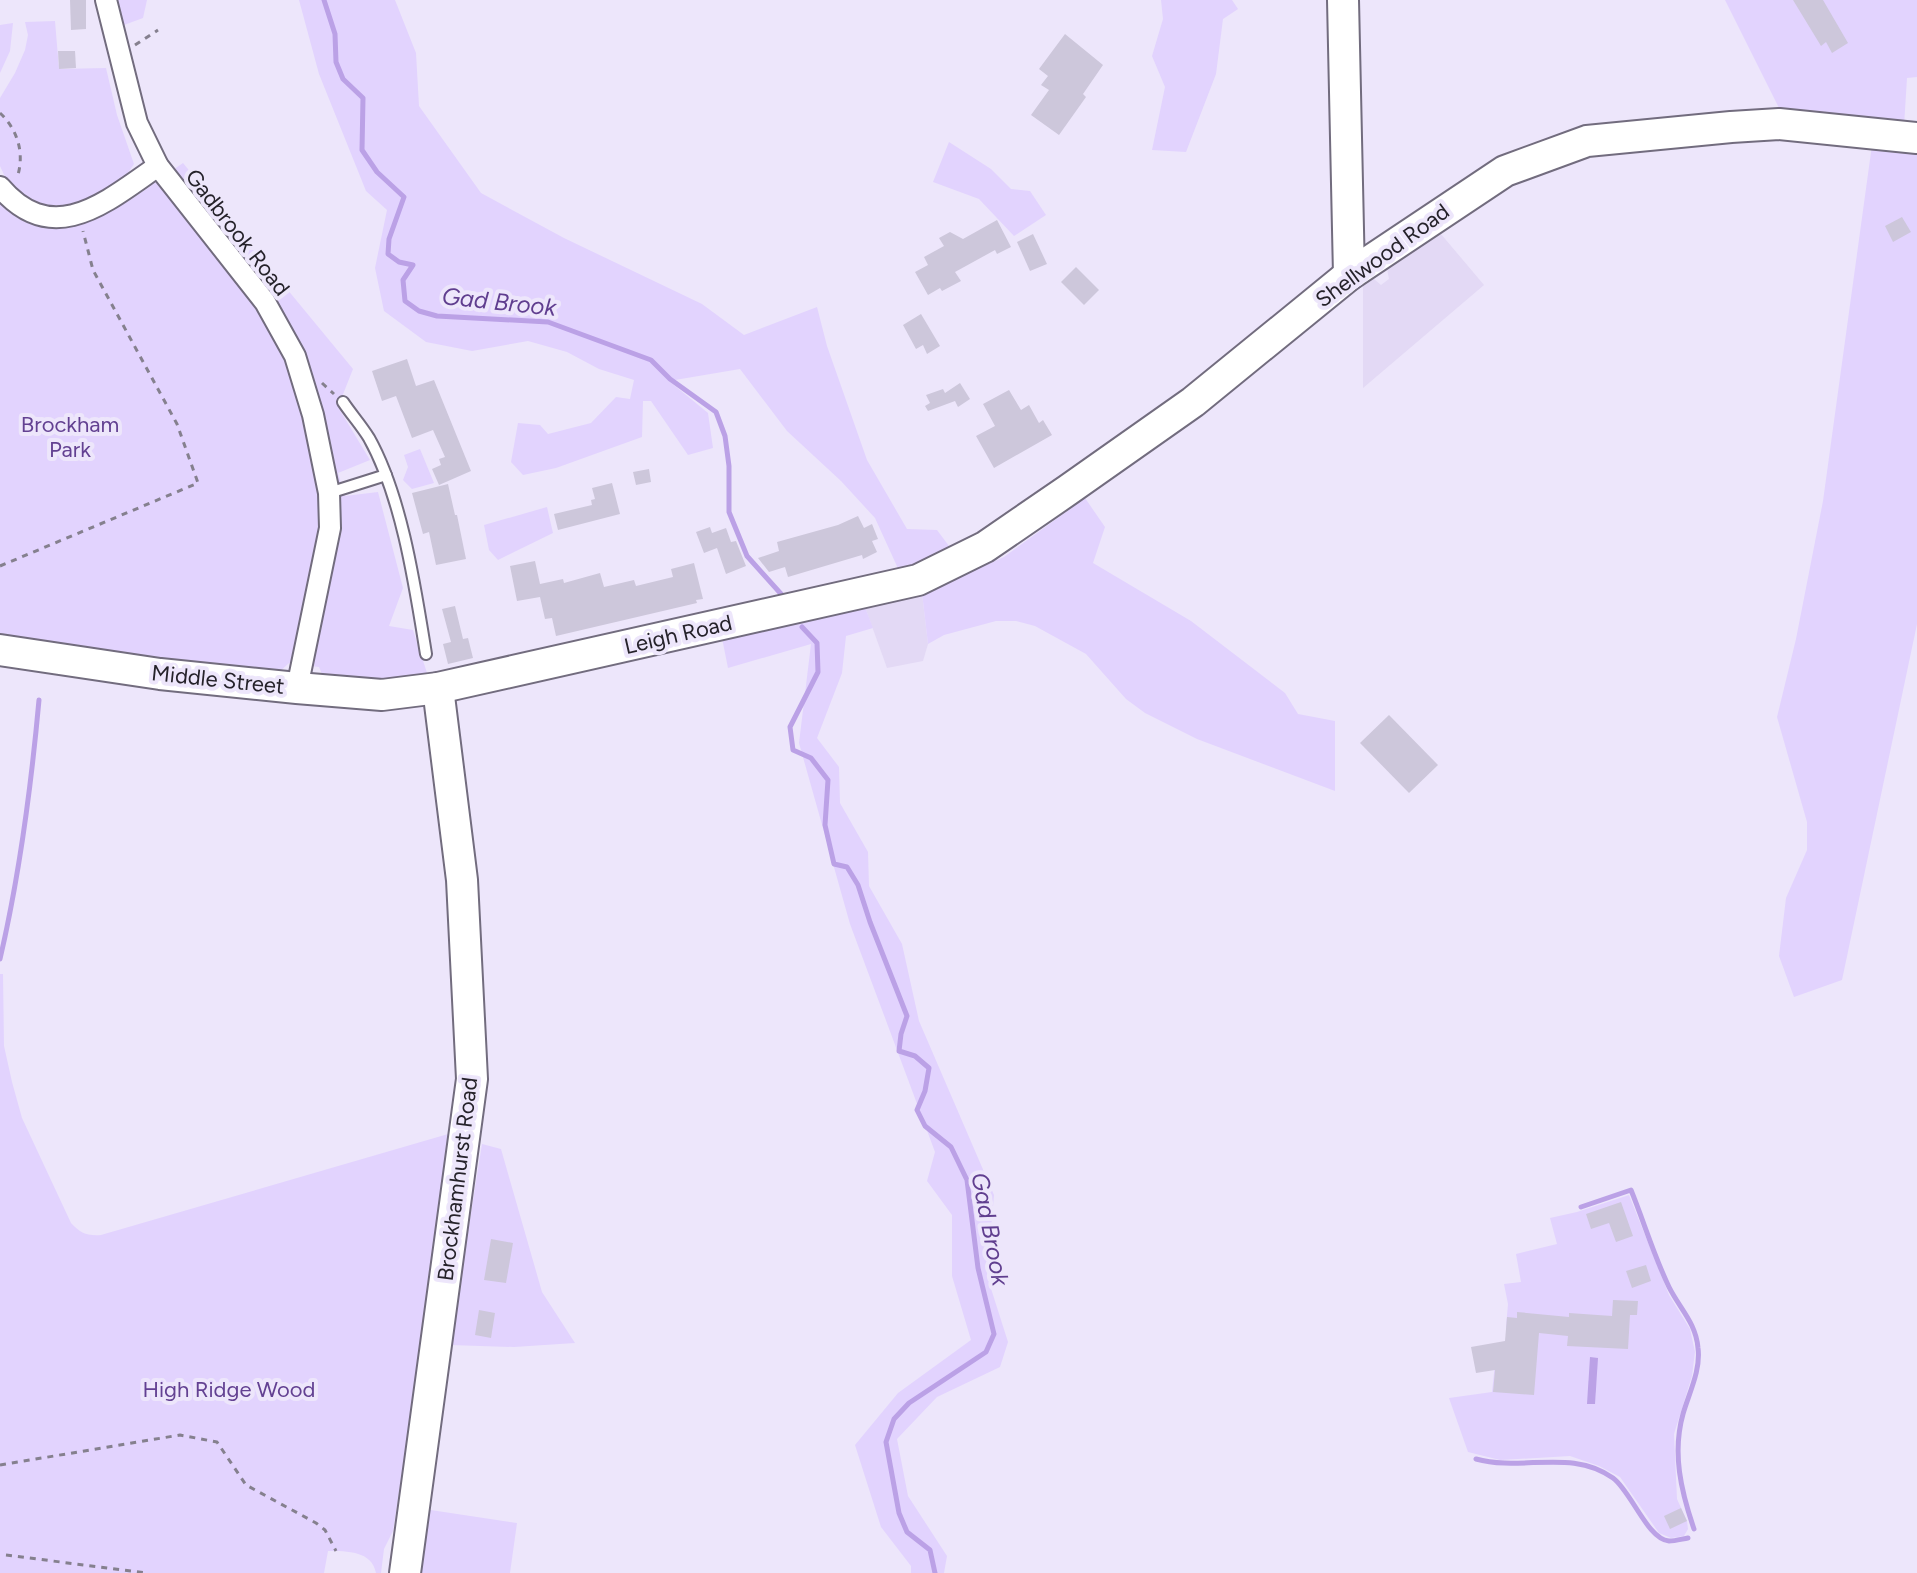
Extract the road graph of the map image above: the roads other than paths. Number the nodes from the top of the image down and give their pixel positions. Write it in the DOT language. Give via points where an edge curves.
graph roads {
  1 [pos="106,0"];
  2 [pos="1343,0"];
  3 [pos="1917,138"];
  4 [pos="158,166"];
  5 [pos="3,191"];
  6 [pos="1349,275"];
  7 [pos="343,402"];
  8 [pos="386,475"];
  9 [pos="329,493"];
  10 [pos="918,580"];
  11 [pos="0,650"];
  12 [pos="426,654"];
  13 [pos="297,688"];
  14 [pos="438,688"];
  15 [pos="405,1573"];
  1 -- 4 [label="street, Gadbrook Road" via="137,123"];
  2 -- 6 [label="street"];
  3 -- 6 [label="street, Shellwood Road" via="1779,124 1587,141 1505,171"];
  4 -- 5 [label="street" via="79,214 56,219 34,215"];
  4 -- 9 [label="street, Gadbrook Road" via="265,302 295,356"];
  6 -- 10 [label="street, Shellwood Road" via="1193,402 985,547"];
  7 -- 8 [label="lane"];
  8 -- 9 [label="lane"];
  8 -- 12 [label="lane" via="413,575"];
  9 -- 13 [label="street, Gadbrook Road" via="330,528"];
  10 -- 14 [label="street, Leigh Road"];
  11 -- 13 [label="street, Middle Street"];
  13 -- 14 [label="street, Middle Street" via="382,695"];
  14 -- 15 [label="street, Brockhamhurst Road" via="462,880 472,1079"];
}
